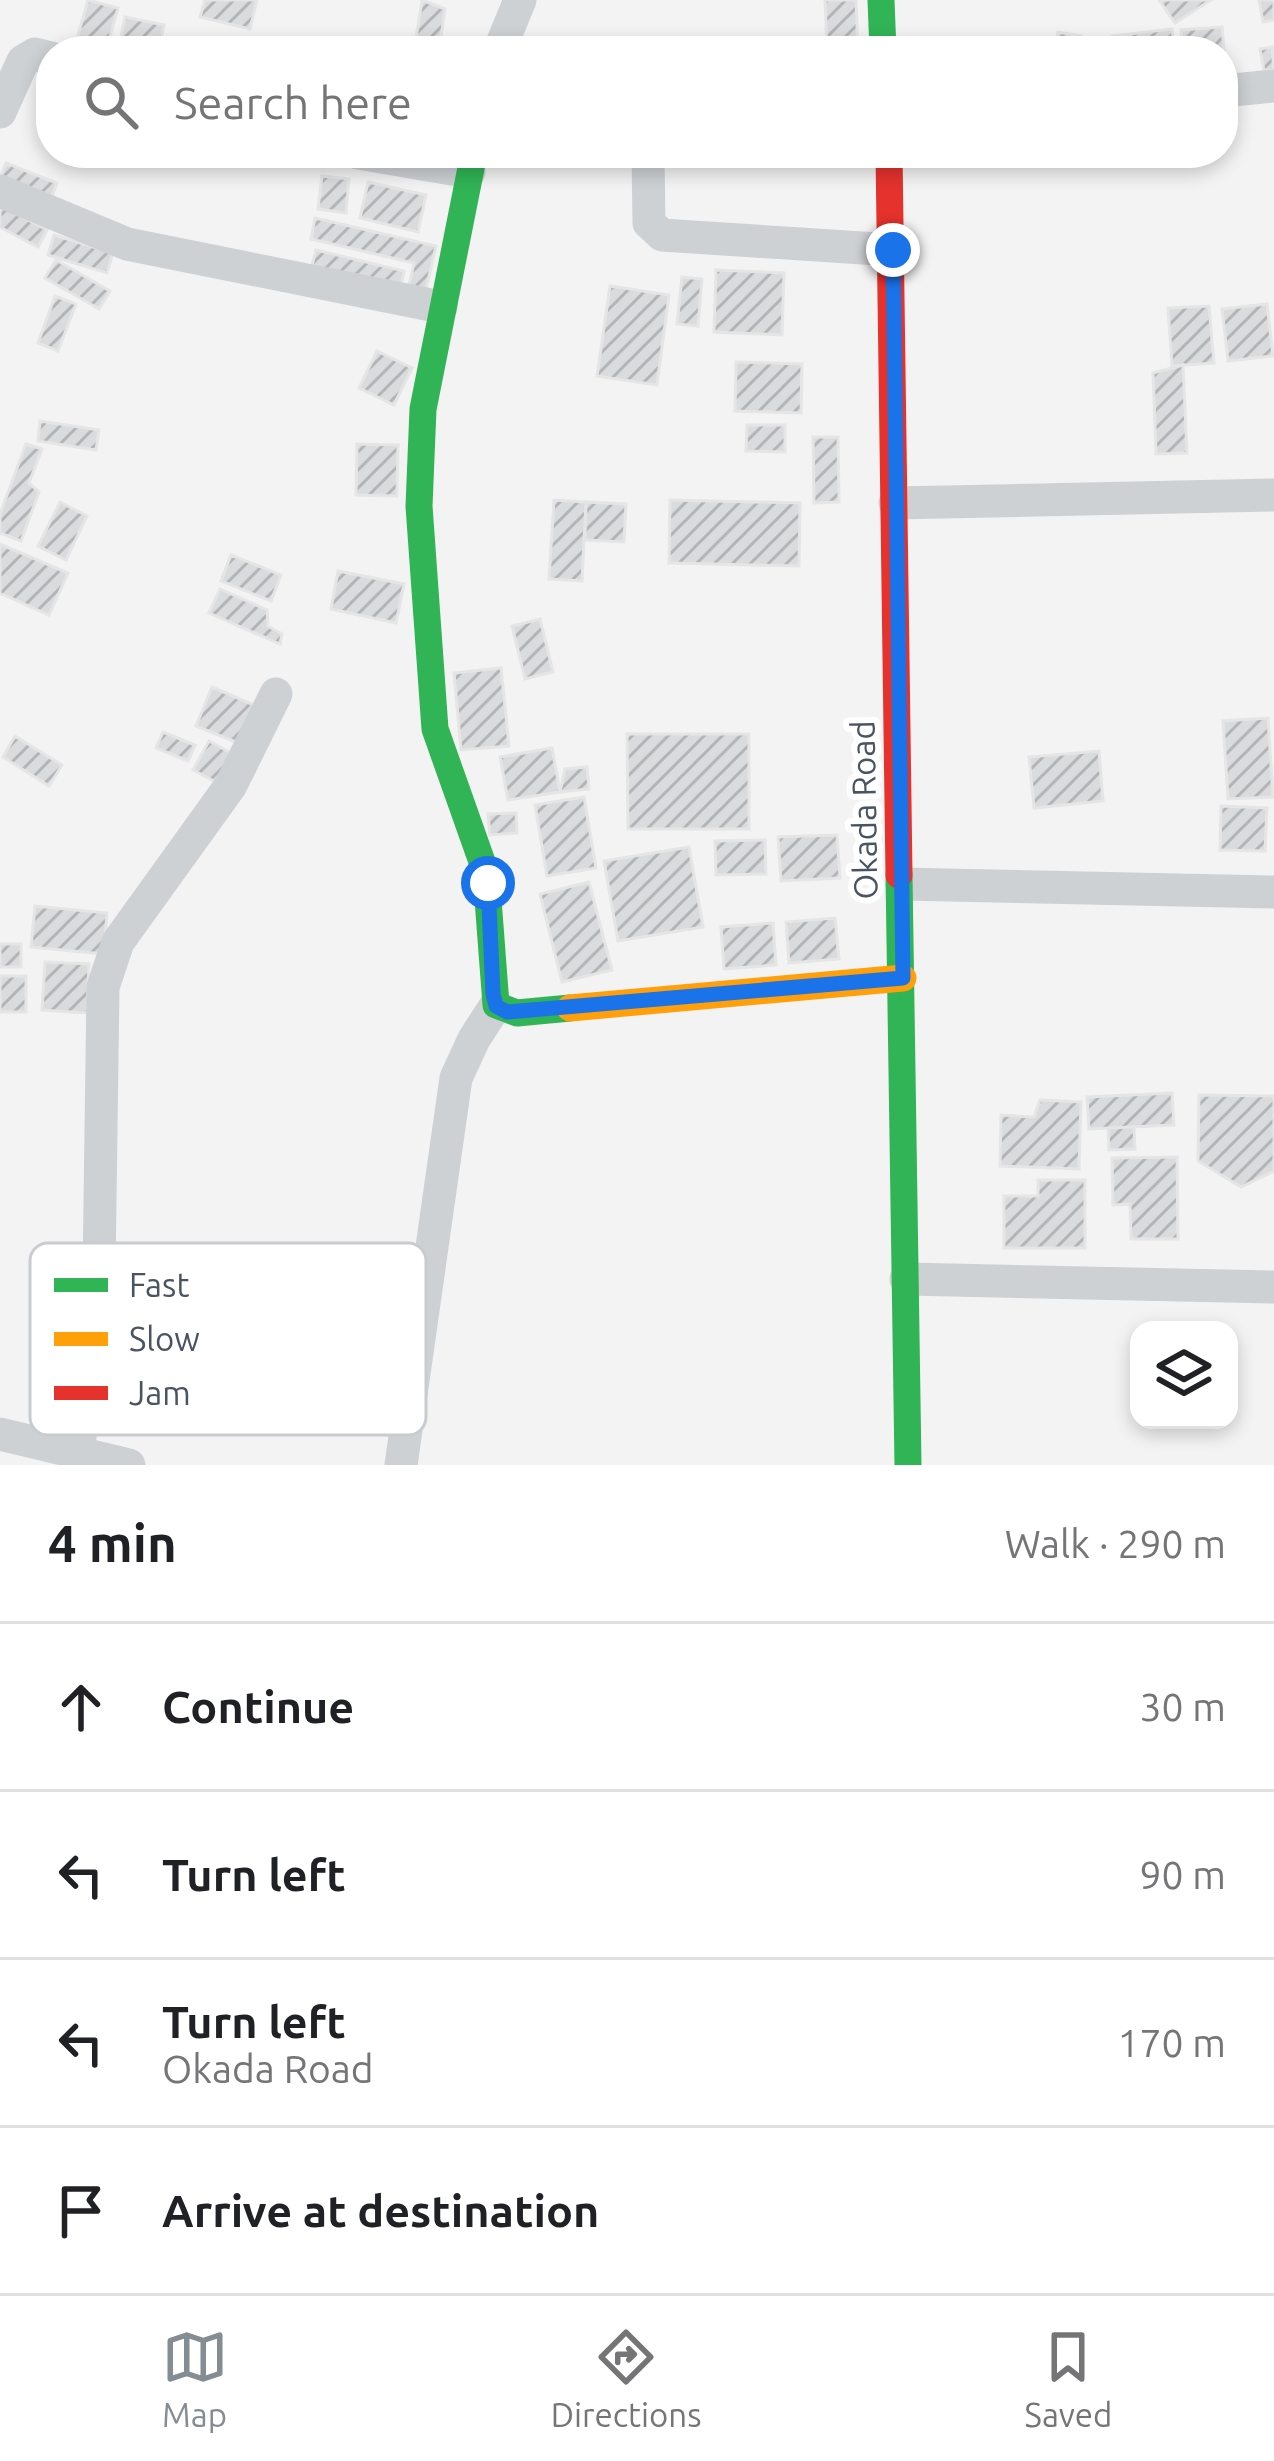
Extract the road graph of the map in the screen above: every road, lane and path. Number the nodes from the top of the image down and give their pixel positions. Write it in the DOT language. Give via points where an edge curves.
graph roads {
  1 [pos="520,0"];
  2 [pos="881,0"];
  3 [pos="505,36"];
  4 [pos="882,36"];
  5 [pos="36,54"];
  6 [pos="1274,86"];
  7 [pos="1238,90"];
  8 [pos="0,112"];
  9 [pos="471,168"];
  10 [pos="648,168"];
  11 [pos="890,168"];
  12 [pos="0,191"];
  13 [pos="893,250"];
  14 [pos="441,307"];
  15 [pos="1274,495"];
  16 [pos="895,503"];
  17 [pos="276,694"];
  18 [pos="902,884"];
  19 [pos="1274,892"];
  20 [pos="903,978"];
  21 [pos="496,1006"];
  22 [pos="100,1243"];
  23 [pos="906,1279"];
  24 [pos="1274,1287"];
  25 [pos="426,1289"];
  26 [pos="0,1434"];
  27 [pos="80,1435"];
  28 [pos="405,1435"];
  29 [pos="78,1454"];
  30 [pos="128,1465"];
  31 [pos="401,1465"];
  32 [pos="908,1465"];
  1 -- 3 [label="street"];
  2 -- 4 [label="street"];
  5 -- 8 [label="street" via="22,61"];
  6 -- 7 [label="street"];
  9 -- 14 [label="street"];
  10 -- 13 [label="street" via="649,223 662,236"];
  11 -- 13 [label="street, Okada Road"];
  12 -- 14 [label="street" via="128,244"];
  13 -- 16 [label="street, Okada Road"];
  14 -- 21 [label="street" via="423,409 425,622 435,729 486,874"];
  15 -- 16 [label="street"];
  16 -- 18 [label="street, Okada Road"];
  17 -- 22 [label="street" via="232,785 118,942 104,987"];
  18 -- 19 [label="street"];
  18 -- 20 [label="street, Okada Road"];
  20 -- 21 [label="street" via="518,1013"];
  20 -- 23 [label="street, Okada Road"];
  21 -- 25 [label="street" via="456,1078"];
  23 -- 24 [label="street"];
  23 -- 32 [label="street, Okada Road"];
  26 -- 29 [label="street"];
  27 -- 29 [label="street"];
  28 -- 31 [label="street"];
  29 -- 30 [label="street"];
}
